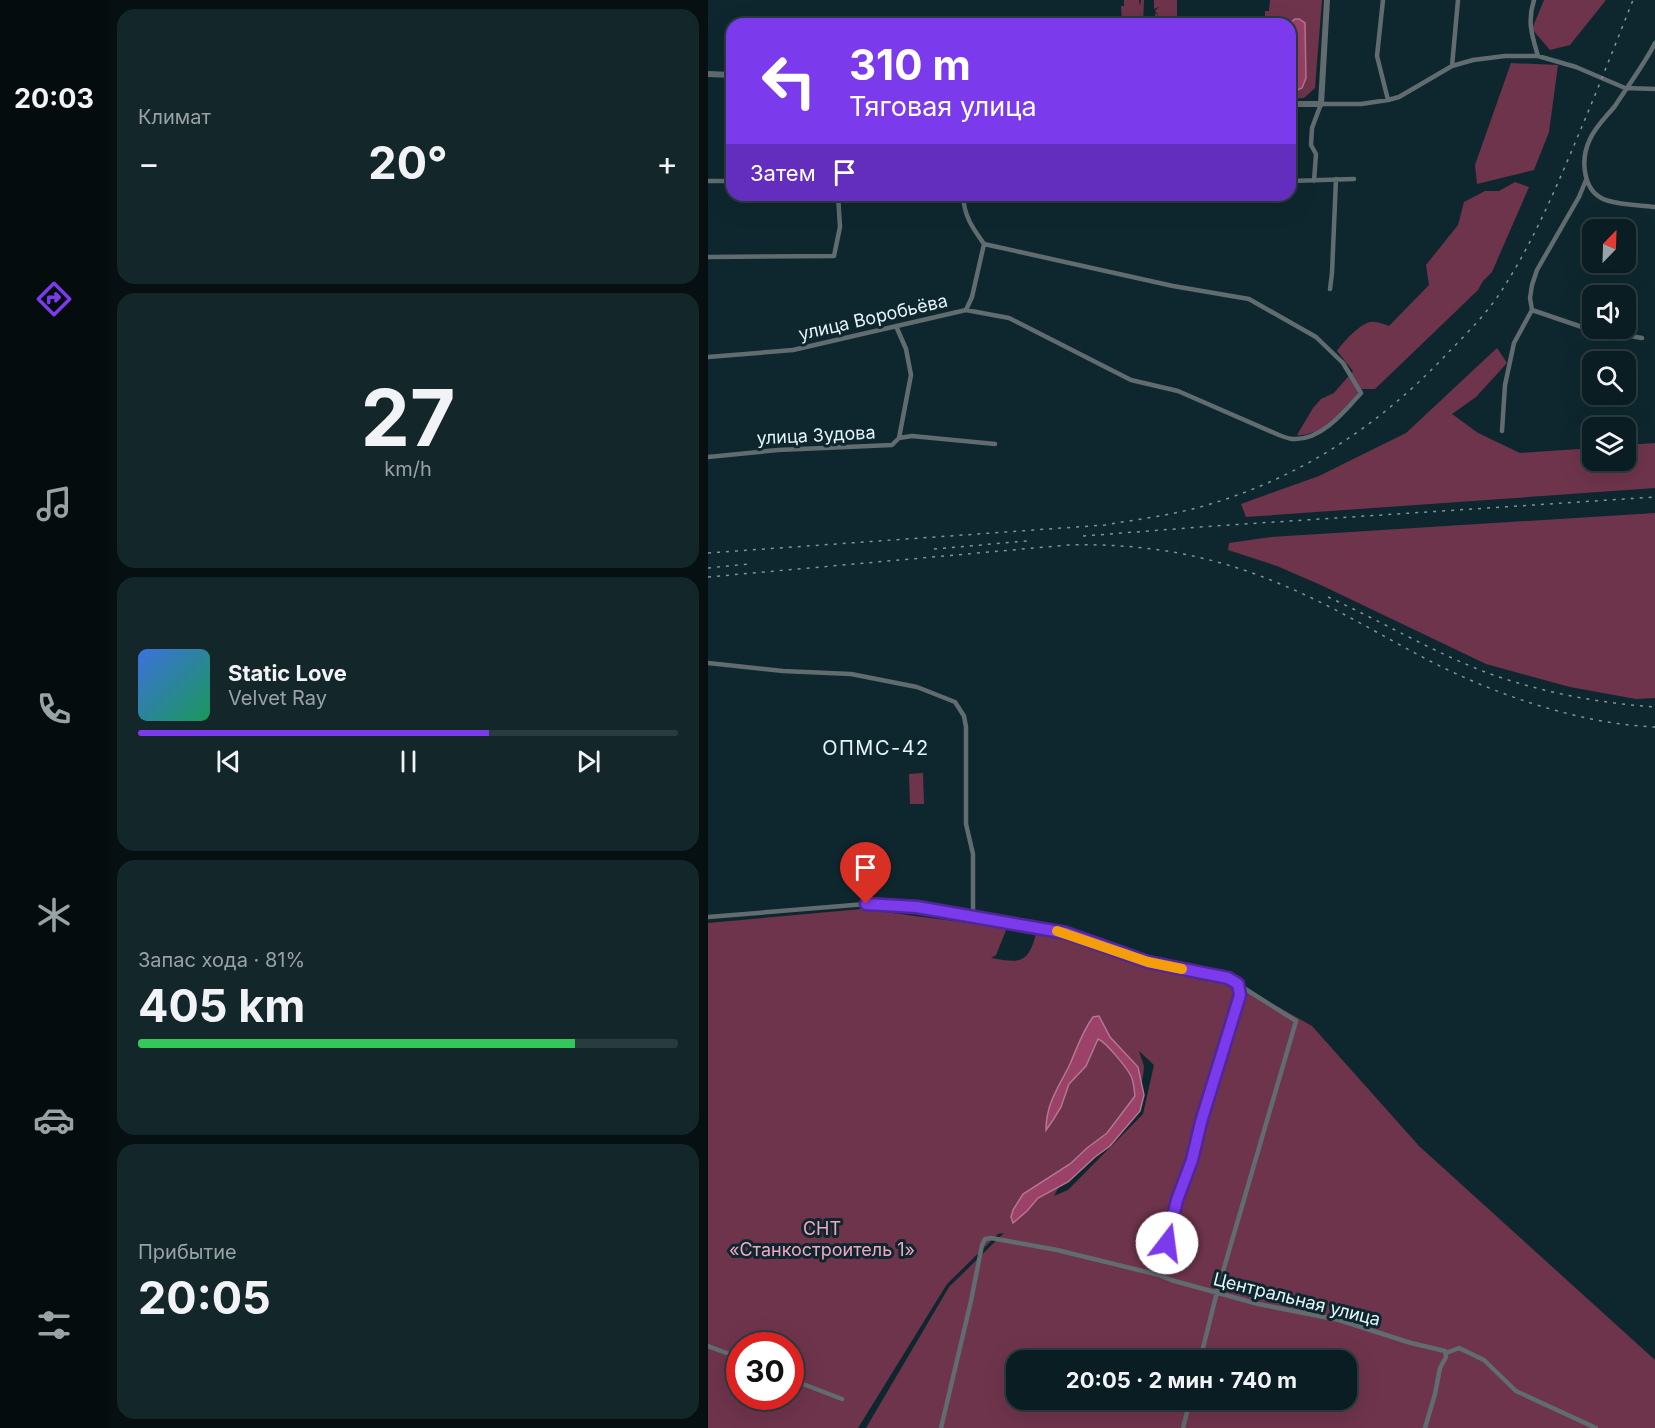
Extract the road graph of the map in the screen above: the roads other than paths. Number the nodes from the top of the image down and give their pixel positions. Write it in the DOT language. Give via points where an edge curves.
graph roads {
  1 [pos="1327,0"];
  2 [pos="1383,0"];
  3 [pos="1458,0"];
  4 [pos="1534,0"];
  5 [pos="1655,43"];
  6 [pos="1538,56"];
  7 [pos="1452,66"];
  8 [pos="708,74"];
  9 [pos="726,75"];
  10 [pos="1625,88"];
  11 [pos="1655,88"];
  12 [pos="1388,100"];
  13 [pos="1296,104"];
  14 [pos="1321,104"];
  15 [pos="1336,179"];
  16 [pos="1354,179"];
  17 [pos="1586,180"];
  18 [pos="708,181"];
  19 [pos="726,181"];
  20 [pos="1296,181"];
  21 [pos="1314,181"];
  22 [pos="838,201"];
  23 [pos="963,201"];
  24 [pos="1655,207"];
  25 [pos="984,244"];
  26 [pos="708,257"];
  27 [pos="1330,289"];
  28 [pos="966,310"];
  29 [pos="1532,310"];
  30 [pos="896,326"];
  31 [pos="1642,338"];
  32 [pos="708,357"];
  33 [pos="1502,431"];
  34 [pos="899,438"];
  35 [pos="995,444"];
  36 [pos="708,457"];
  37 [pos="708,663"];
  38 [pos="973,916"];
  39 [pos="708,917"];
  40 [pos="1238,984"];
  41 [pos="1158,1275"];
  42 [pos="1217,1292"];
  43 [pos="708,1346"];
  44 [pos="1202,1350"];
  45 [pos="1446,1352"];
  46 [pos="726,1353"];
  47 [pos="804,1384"];
  48 [pos="842,1399"];
  49 [pos="1188,1410"];
  50 [pos="941,1428"];
  51 [pos="1183,1428"];
  52 [pos="1425,1428"];
  53 [pos="1596,1428"];
  1 -- 14 [label="street"];
  2 -- 12 [label="street" via="1377,56"];
  3 -- 7 [label="street"];
  4 -- 6 [label="street" via="1529,21"];
  5 -- 10 [label="street"];
  6 -- 7 [label="street" via="1505,56"];
  6 -- 10 [label="street"];
  7 -- 12 [label="street"];
  8 -- 9 [label="street"];
  10 -- 11 [label="street"];
  10 -- 17 [label="street" via="1589,141 1583,159"];
  12 -- 14 [label="street"];
  13 -- 14 [label="street"];
  14 -- 21 [label="street" via="1312,129 1311,145 1316,154"];
  15 -- 16 [label="street"];
  15 -- 21 [label="street"];
  15 -- 27 [label="street"];
  17 -- 24 [label="street" via="1596,194 1609,201"];
  17 -- 29 [label="street" via="1537,270 1530,298"];
  18 -- 19 [label="street"];
  20 -- 21 [label="street"];
  22 -- 26 [label="street" via="840,227 834,256"];
  23 -- 25 [label="street" via="969,223"];
  25 -- 28 [label="street"];
  25 -- 28 [label="street, улица Воробьёва" via="1249,299 1316,337 1343,363 1361,393 1341,415 1315,434 1294,440 1178,391 1131,380 1009,318"];
  28 -- 30 [label="street, улица Воробьёва"];
  29 -- 31 [label="street" via="1585,328"];
  29 -- 33 [label="street" via="1514,343 1505,385"];
  30 -- 32 [label="street, улица Воробьёва" via="793,350"];
  30 -- 34 [label="street" via="911,375"];
  34 -- 35 [label="street, улица Зудова"];
  34 -- 36 [label="street, улица Зудова" via="892,445"];
  37 -- 38 [label="street" via="892,681 955,702 966,727 966,824 973,854"];
  38 -- 39 [label="street" via="866,904"];
  38 -- 40 [label="street" via="1066,933 1148,962 1228,978"];
  40 -- 41 [label="street" via="1240,995"];
  40 -- 42 [label="street" via="1296,1021"];
  41 -- 42 [label="street, Центральная улица"];
  41 -- 50 [label="street, Центральная улица" via="1057,1250 985,1239"];
  42 -- 44 [label="street"];
  42 -- 45 [label="street, Центральная улица" via="1339,1320"];
  43 -- 46 [label="street"];
  45 -- 52 [label="street"];
  45 -- 53 [label="street, Центральная улица" via="1459,1348 1484,1360 1516,1391"];
  47 -- 48 [label="street"];
  49 -- 51 [label="street"];
}
